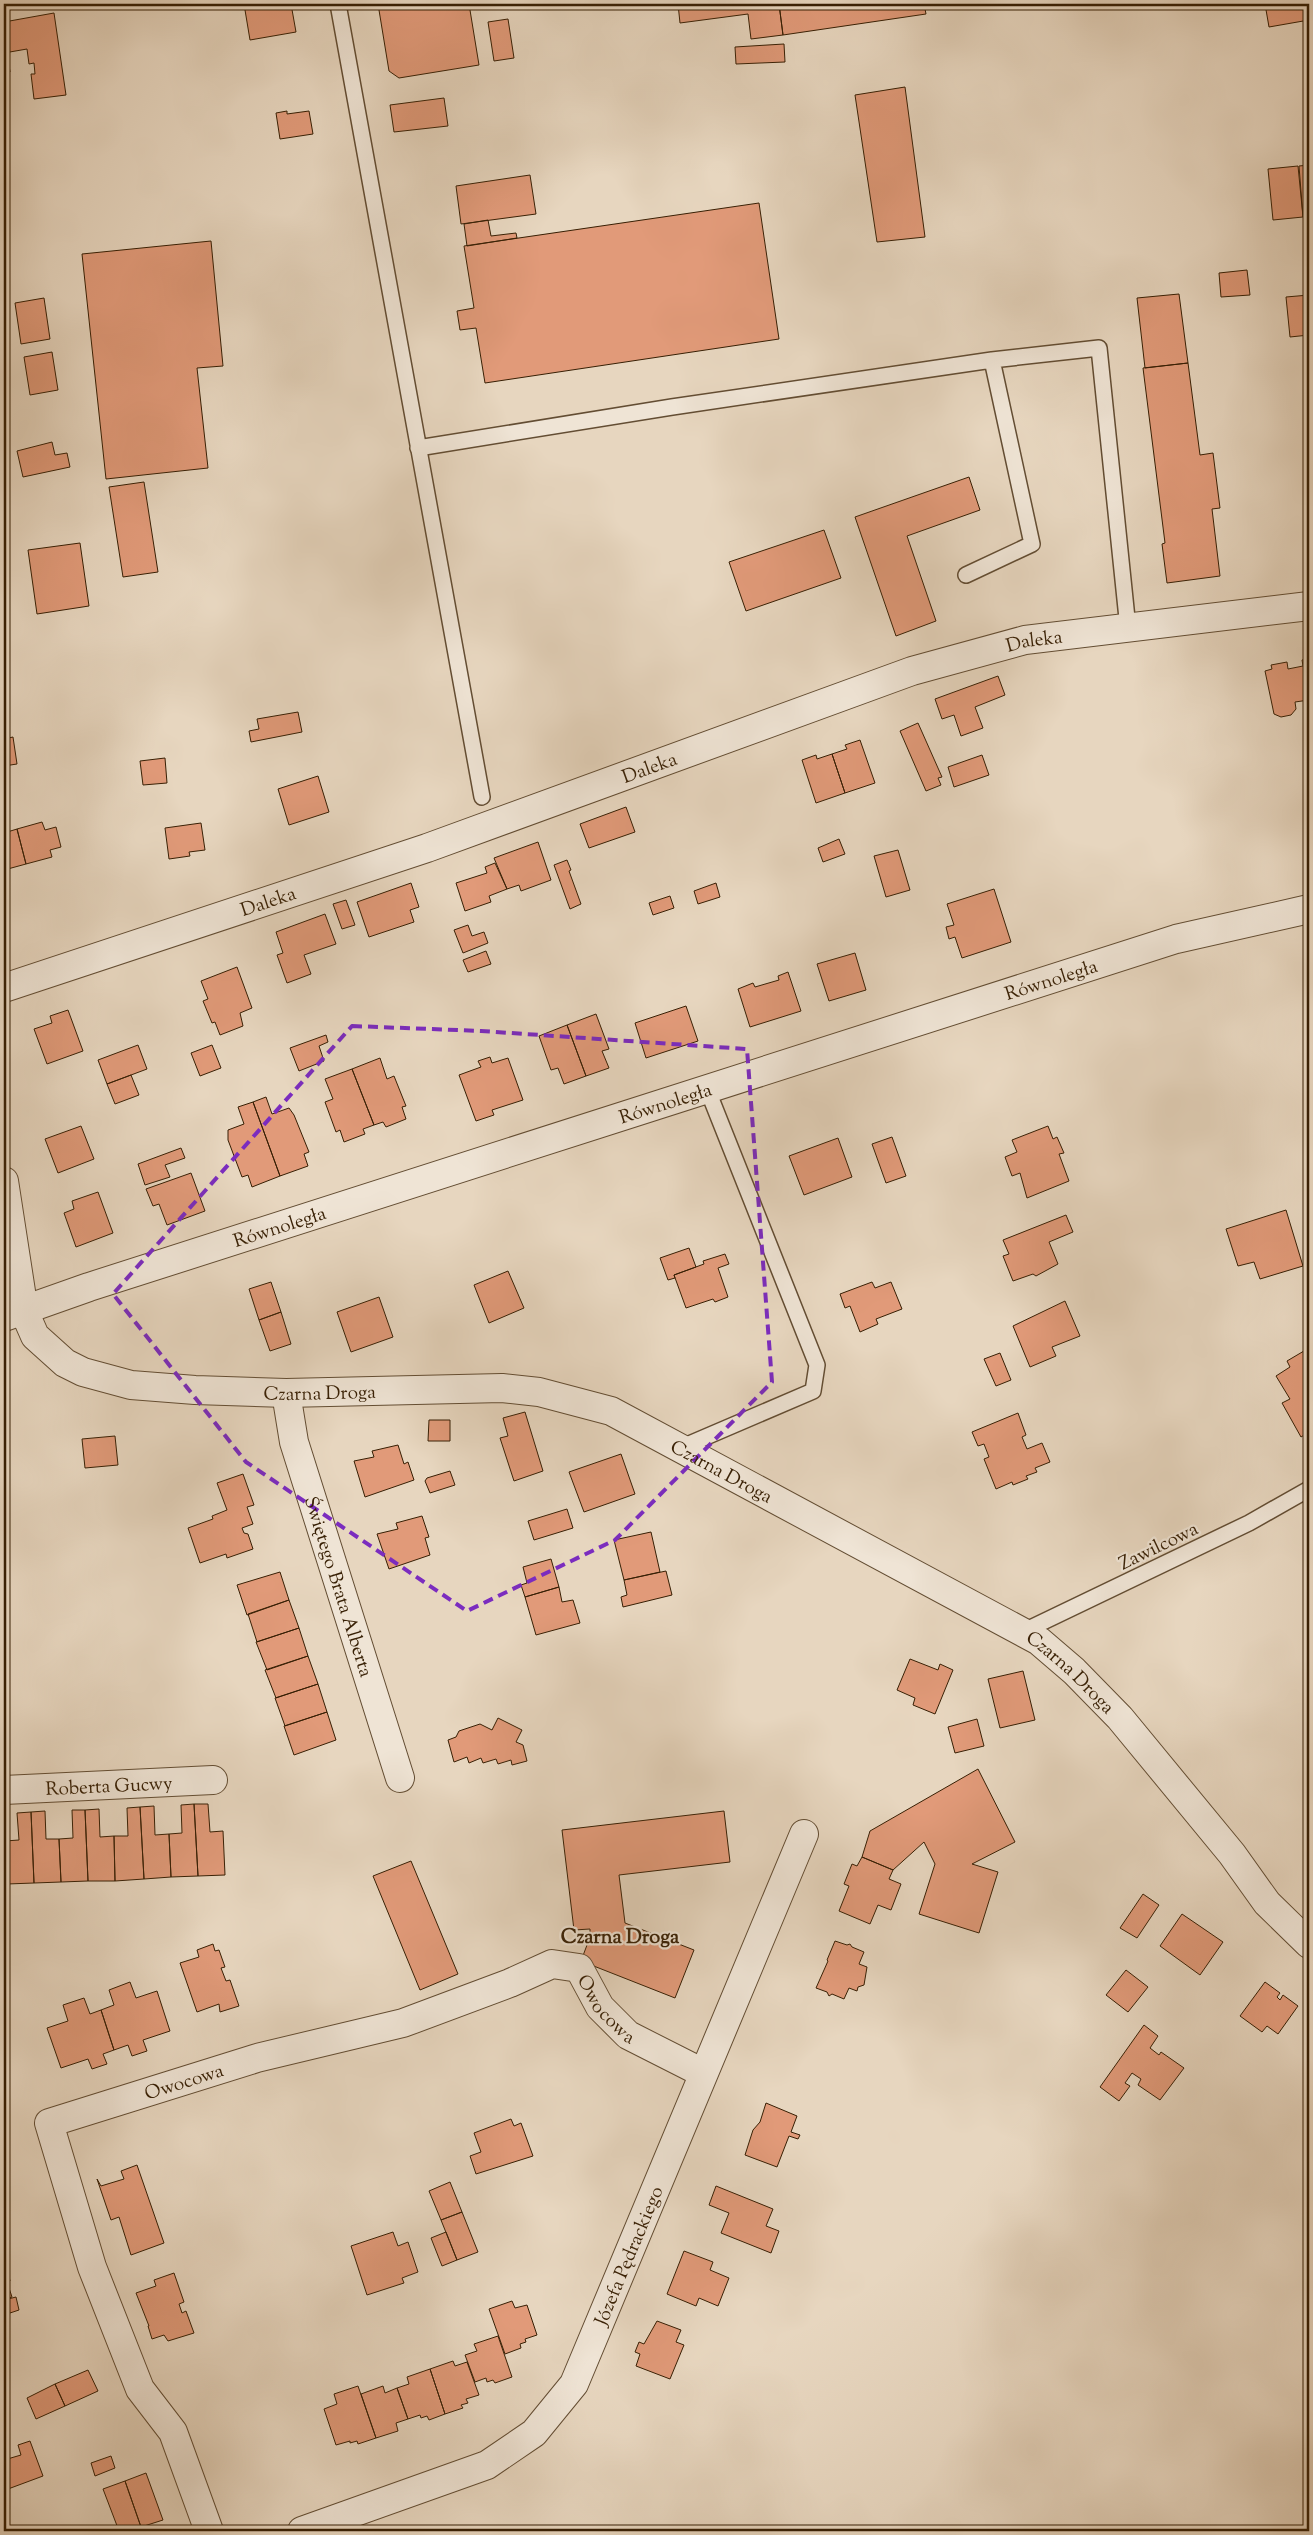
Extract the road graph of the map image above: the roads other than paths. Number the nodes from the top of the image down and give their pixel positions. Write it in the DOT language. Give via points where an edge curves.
graph roads {
  1 [pos="338,4"];
  2 [pos="992,360"];
  3 [pos="418,448"];
  4 [pos="966,575"];
  5 [pos="1309,606"];
  6 [pos="1128,628"];
  7 [pos="482,797"];
  8 [pos="1309,909"];
  9 [pos="4,988"];
  10 [pos="708,1091"];
  11 [pos="4,1181"];
  12 [pos="14,1314"];
  13 [pos="286,1393"];
  14 [pos="680,1448"];
  15 [pos="1309,1490"];
  16 [pos="1022,1632"];
  17 [pos="400,1778"];
  18 [pos="213,1780"];
  19 [pos="4,1790"];
  20 [pos="804,1834"];
  21 [pos="1309,1944"];
  22 [pos="703,2073"];
  23 [pos="209,2531"];
  24 [pos="302,2531"];
  1 -- 3 [label="lane"];
  2 -- 3 [label="lane"];
  2 -- 4 [label="lane" via="1032,544"];
  2 -- 6 [label="lane" via="1099,348"];
  3 -- 7 [label="lane"];
  5 -- 6 [label="street, Daleka"];
  6 -- 9 [label="street, Daleka" via="1026,640 912,671 427,848"];
  8 -- 10 [label="street, Równoległa" via="1176,939"];
  10 -- 12 [label="street, Równoległa" via="99,1284"];
  10 -- 14 [label="lane" via="817,1365 813,1390"];
  11 -- 12 [label="street, Czarna Droga" via="23,1295"];
  12 -- 13 [label="street, Czarna Droga" via="65,1363 83,1372 131,1385"];
  13 -- 14 [label="street, Czarna Droga" via="502,1388 539,1392 611,1411"];
  13 -- 17 [label="street, Świętego Brata Alberta" via="294,1442"];
  14 -- 16 [label="street, Czarna Droga"];
  15 -- 16 [label="lane, Zawilcowa" via="1248,1523"];
  16 -- 21 [label="street, Czarna Droga" via="1039,1641 1074,1671 1120,1718 1232,1854 1267,1904"];
  18 -- 19 [label="street, Roberta Gucwy"];
  20 -- 22 [label="street, Józefa Pędrackiego"];
  22 -- 23 [label="street, Owocowa" via="628,2035 600,2006 579,1968 552,1964 403,2023 257,2058 49,2123 92,2267 140,2389 173,2432"];
  22 -- 24 [label="street, Józefa Pędrackiego" via="574,2384 534,2433 487,2465"];
}
